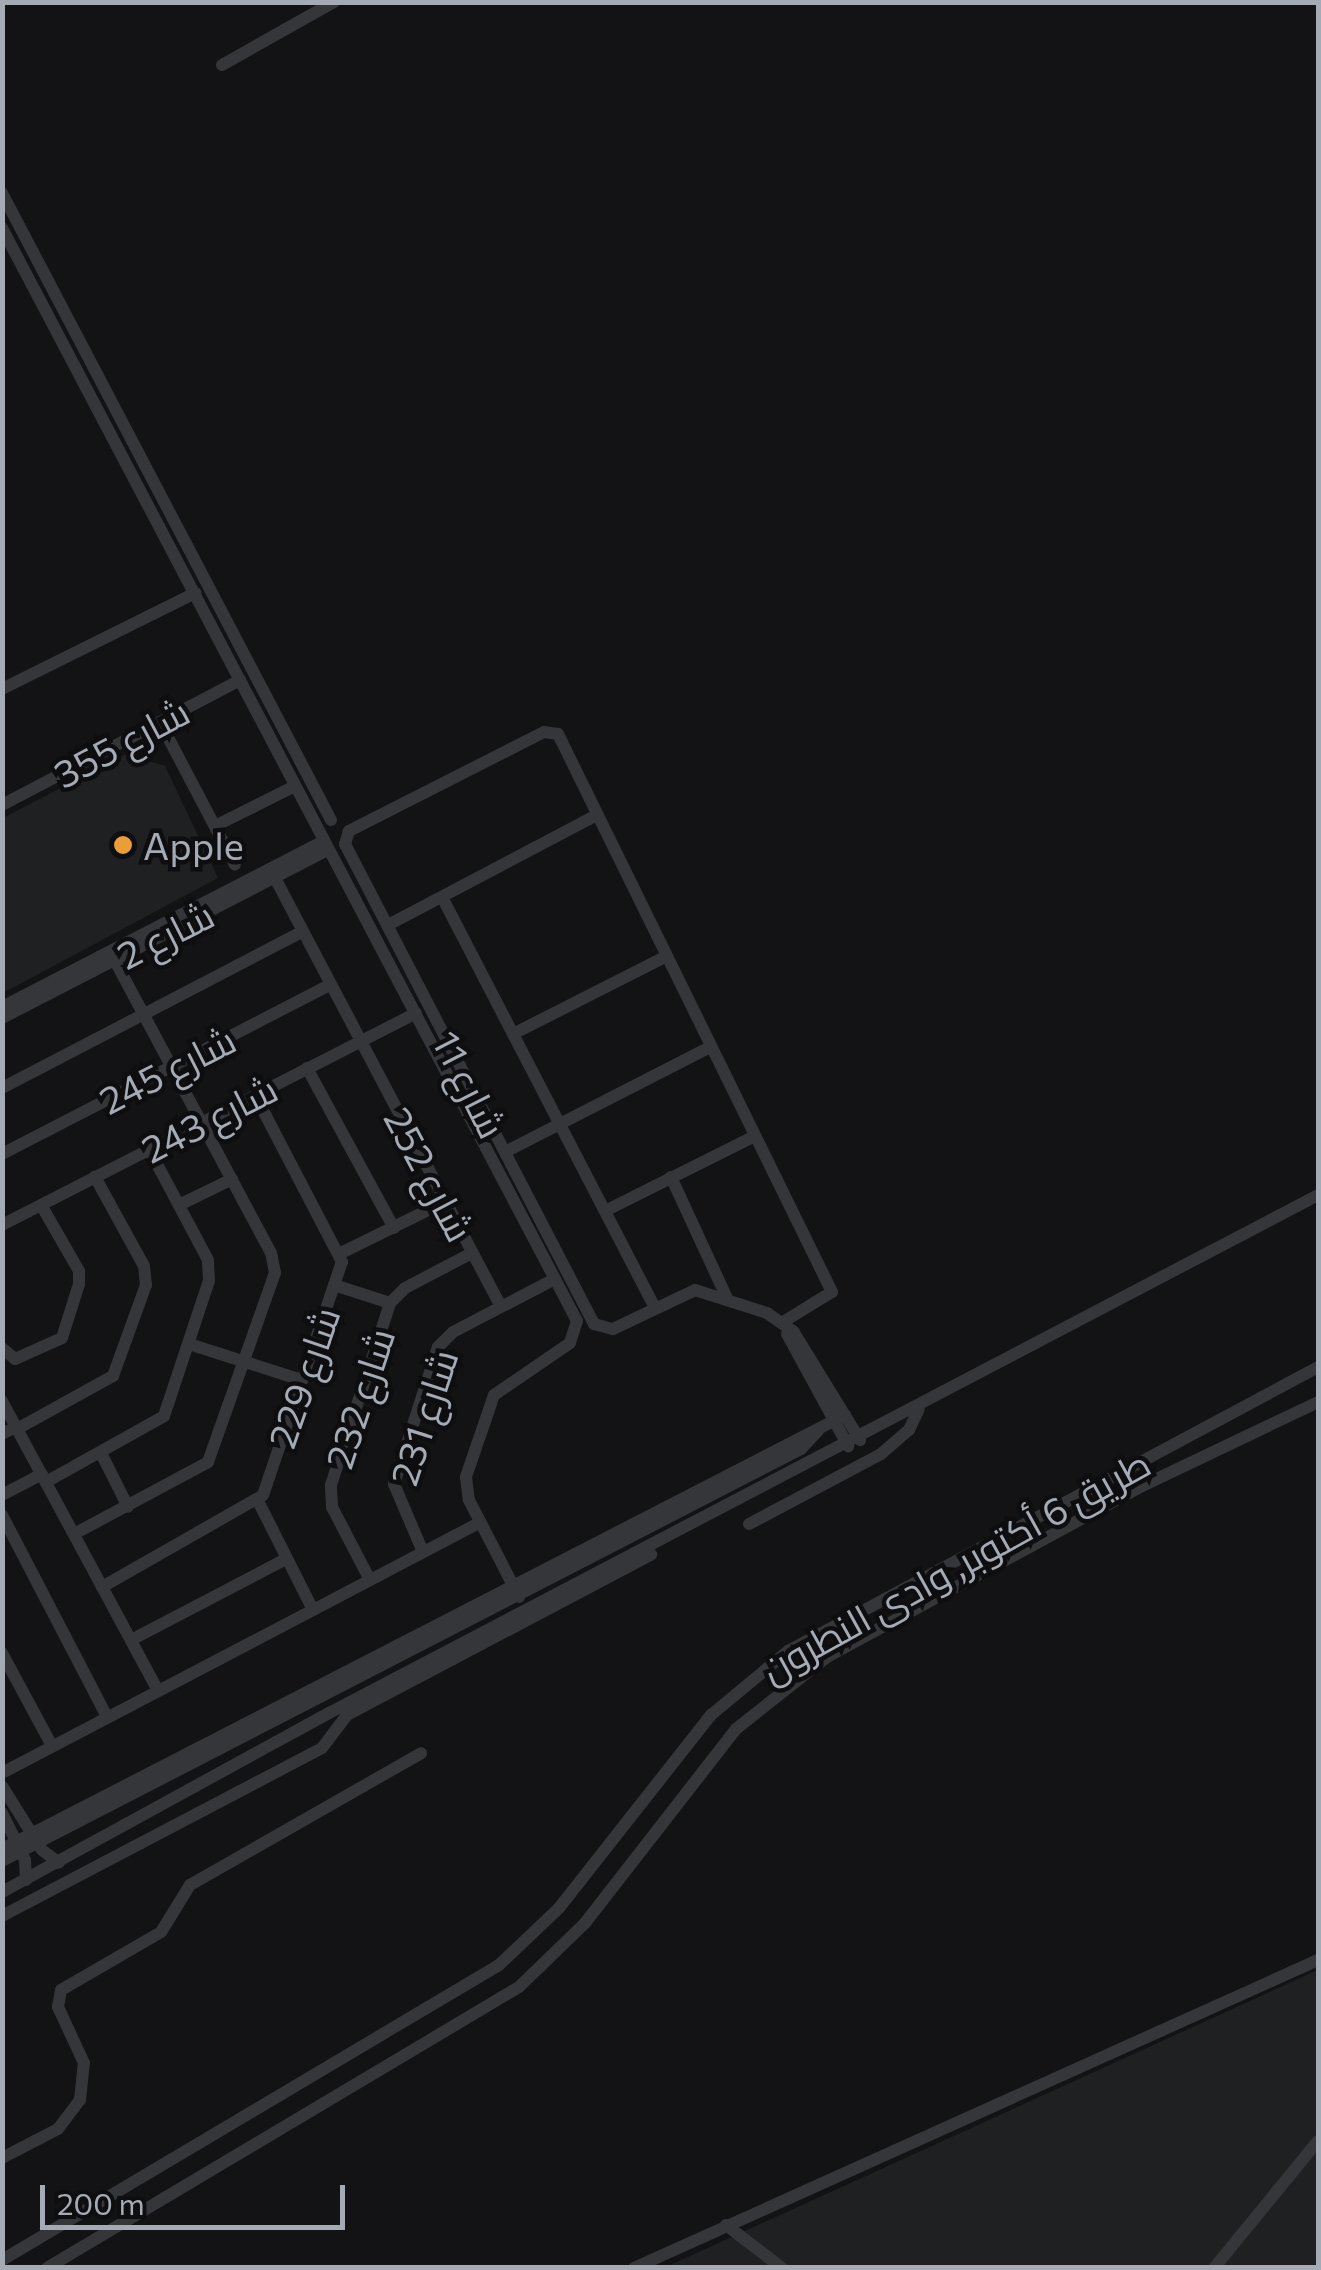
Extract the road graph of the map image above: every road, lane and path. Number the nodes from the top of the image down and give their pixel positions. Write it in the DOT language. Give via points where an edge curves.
graph roads {
  1 [pos="334,2"];
  2 [pos="222,65"];
  3 [pos="2,193"];
  4 [pos="7,213"];
  5 [pos="2,228"];
  6 [pos="195,592"];
  7 [pos="240,680"];
  8 [pos="2,689"];
  9 [pos="160,722"];
  10 [pos="295,786"];
  11 [pos="2,805"];
  12 [pos="597,815"];
  13 [pos="331,820"];
  14 [pos="215,826"];
  15 [pos="326,846"];
  16 [pos="236,865"];
  17 [pos="275,878"];
  18 [pos="442,897"];
  19 [pos="388,926"];
  20 [pos="302,932"];
  21 [pos="666,957"];
  22 [pos="104,962"];
  23 [pos="331,984"];
  24 [pos="2,1008"];
  25 [pos="416,1013"];
  26 [pos="144,1015"];
  27 [pos="2,1018"];
  28 [pos="513,1034"];
  29 [pos="360,1040"];
  30 [pos="708,1048"];
  31 [pos="172,1066"];
  32 [pos="307,1068"];
  33 [pos="2,1088"];
  34 [pos="255,1094"];
  35 [pos="201,1122"];
  36 [pos="560,1124"];
  37 [pos="753,1137"];
  38 [pos="149,1149"];
  39 [pos="504,1152"];
  40 [pos="2,1154"];
  41 [pos="95,1177"];
  42 [pos="671,1177"];
  43 [pos="232,1179"];
  44 [pos="1318,1194"];
  45 [pos="444,1202"];
  46 [pos="41,1205"];
  47 [pos="179,1205"];
  48 [pos="605,1211"];
  49 [pos="2,1224"];
  50 [pos="394,1228"];
  51 [pos="341,1253"];
  52 [pos="472,1253"];
  53 [pos="555,1280"];
  54 [pos="334,1285"];
  55 [pos="727,1298"];
  56 [pos="390,1303"];
  57 [pos="501,1306"];
  58 [pos="654,1306"];
  59 [pos="783,1322"];
  60 [pos="188,1344"];
  61 [pos="2,1348"];
  62 [pos="246,1362"];
  63 [pos="1318,1367"];
  64 [pos="302,1380"];
  65 [pos="2,1402"];
  66 [pos="1318,1402"];
  67 [pos="919,1408"];
  68 [pos="840,1418"];
  69 [pos="17,1428"];
  70 [pos="2,1434"];
  71 [pos="849,1446"];
  72 [pos="102,1453"];
  73 [pos="44,1478"];
  74 [pos="2,1495"];
  75 [pos="258,1501"];
  76 [pos="128,1506"];
  77 [pos="726,1511"];
  78 [pos="2,1516"];
  79 [pos="480,1523"];
  80 [pos="749,1524"];
  81 [pos="74,1534"];
  82 [pos="424,1552"];
  83 [pos="286,1559"];
  84 [pos="370,1580"];
  85 [pos="102,1587"];
  86 [pos="516,1592"];
  87 [pos="314,1610"];
  88 [pos="131,1640"];
  89 [pos="2,1653"];
  90 [pos="158,1691"];
  91 [pos="328,1713"];
  92 [pos="107,1718"];
  93 [pos="338,1727"];
  94 [pos="294,1732"];
  95 [pos="52,1746"];
  96 [pos="421,1754"];
  97 [pos="306,1757"];
  98 [pos="2,1772"];
  99 [pos="2,1786"];
  100 [pos="2,1812"];
  101 [pos="34,1838"];
  102 [pos="18,1846"];
  103 [pos="2,1849"];
  104 [pos="2,1861"];
  105 [pos="59,1863"];
  106 [pos="26,1880"];
  107 [pos="2,1892"];
  108 [pos="2,1916"];
  109 [pos="1318,1960"];
  110 [pos="1317,2149"];
  111 [pos="2,2158"];
  112 [pos="1261,2217"];
  113 [pos="726,2225"];
  114 [pos="2,2260"];
  115 [pos="47,2268"];
  116 [pos="634,2268"];
  117 [pos="782,2268"];
  118 [pos="1214,2268"];
  119 [pos="1225,2268"];
  1 -- 2 [label="street"];
  3 -- 4 [label="street"];
  4 -- 13 [label="street"];
  5 -- 6 [label="street, شارع 11"];
  6 -- 7 [label="street, شارع 11"];
  6 -- 8 [label="street"];
  7 -- 9 [label="street, شارع 355"];
  7 -- 10 [label="street, شارع 11"];
  9 -- 11 [label="street, شارع 355"];
  9 -- 14 [label="street"];
  10 -- 14 [label="street"];
  10 -- 15 [label="street, شارع 11"];
  12 -- 18 [label="street"];
  12 -- 19 [label="street, شارع 11" via="561,738 549,731 354,828 344,844"];
  12 -- 21 [label="street"];
  14 -- 16 [label="street"];
  15 -- 17 [label="street, شارع 2"];
  15 -- 22 [label="street, شارع 2"];
  15 -- 25 [label="street, شارع 11"];
  17 -- 20 [label="street, شارع 252"];
  17 -- 22 [label="street, شارع 2"];
  18 -- 19 [label="street"];
  18 -- 28 [label="street"];
  19 -- 39 [label="street, شارع 11"];
  20 -- 23 [label="street, شارع 252"];
  20 -- 26 [label="street, شارع 245"];
  21 -- 28 [label="street"];
  21 -- 30 [label="street"];
  22 -- 24 [label="street, شارع 2"];
  22 -- 26 [label="street"];
  22 -- 27 [label="street, شارع 2"];
  23 -- 29 [label="street, شارع 252"];
  23 -- 31 [label="street, شارع 245"];
  25 -- 29 [label="street, شارع 243"];
  25 -- 53 [label="street, شارع 11"];
  26 -- 31 [label="street"];
  26 -- 33 [label="street, شارع 245"];
  28 -- 36 [label="street"];
  29 -- 32 [label="street, شارع 243"];
  29 -- 45 [label="street, شارع 252"];
  30 -- 36 [label="street"];
  30 -- 37 [label="street"];
  31 -- 35 [label="street"];
  31 -- 40 [label="street, شارع 245"];
  32 -- 34 [label="street, شارع 243"];
  32 -- 50 [label="street"];
  34 -- 35 [label="street, شارع 243"];
  34 -- 51 [label="street"];
  35 -- 38 [label="street, شارع 243"];
  35 -- 43 [label="street"];
  36 -- 39 [label="street"];
  36 -- 48 [label="street"];
  37 -- 42 [label="street"];
  37 -- 59 [label="street" via="832,1292"];
  38 -- 41 [label="street, شارع 243"];
  38 -- 47 [label="street"];
  39 -- 58 [label="street, شارع 11" via="594,1324 613,1330"];
  41 -- 46 [label="street, شارع 243"];
  41 -- 69 [label="street" via="144,1266 146,1285 114,1376"];
  42 -- 48 [label="street"];
  42 -- 55 [label="street"];
  43 -- 47 [label="street"];
  43 -- 62 [label="street" via="275,1266"];
  44 -- 67 [label="street"];
  45 -- 50 [label="street"];
  45 -- 52 [label="street, شارع 252"];
  46 -- 49 [label="street, شارع 243"];
  46 -- 61 [label="street" via="79,1271 79,1284 62,1338 18,1358"];
  47 -- 60 [label="street" via="210,1267"];
  48 -- 58 [label="street"];
  50 -- 51 [label="street"];
  51 -- 54 [label="street, شارع 229"];
  52 -- 56 [label="street, شارع 232"];
  52 -- 57 [label="street, شارع 252"];
  53 -- 57 [label="street, شارع 231"];
  53 -- 79 [label="street, شارع 11" via="577,1321 570,1343 494,1395 465,1485"];
  54 -- 56 [label="street"];
  54 -- 64 [label="street, شارع 229"];
  55 -- 58 [label="street" via="685,1291"];
  55 -- 59 [label="street"];
  56 -- 84 [label="street, شارع 232" via="329,1492"];
  57 -- 82 [label="street, شارع 231" via="438,1347 395,1478 395,1497"];
  59 -- 68 [label="street"];
  60 -- 62 [label="street"];
  60 -- 72 [label="street" via="164,1416"];
  62 -- 64 [label="street"];
  62 -- 76 [label="street" via="208,1462"];
  63 -- 114 [label="street, طريق 6 أكتوبر, وادى النطرون" via="788,1651 711,1715 559,1908 498,1965"];
  64 -- 75 [label="street, شارع 229"];
  65 -- 69 [label="street"];
  66 -- 115 [label="street, طريق 6 أكتوبر, وادى النطرون" via="1142,1486 826,1657 722,1744 585,1923 519,1987"];
  67 -- 71 [label="street"];
  67 -- 80 [label="street" via="908,1430 881,1454"];
  68 -- 71 [label="street"];
  68 -- 86 [label="street"];
  69 -- 70 [label="street"];
  69 -- 73 [label="street"];
  71 -- 77 [label="street"];
  72 -- 73 [label="street"];
  72 -- 76 [label="street"];
  73 -- 74 [label="street"];
  73 -- 81 [label="street"];
  75 -- 83 [label="street"];
  75 -- 85 [label="street"];
  76 -- 81 [label="street"];
  77 -- 91 [label="street"];
  77 -- 93 [label="street" via="347,1716"];
  78 -- 92 [label="street"];
  79 -- 82 [label="street"];
  79 -- 86 [label="street"];
  81 -- 85 [label="street"];
  82 -- 84 [label="street"];
  83 -- 87 [label="street"];
  83 -- 88 [label="street"];
  84 -- 87 [label="street"];
  85 -- 88 [label="street"];
  86 -- 101 [label="street"];
  87 -- 90 [label="street"];
  88 -- 90 [label="street"];
  89 -- 95 [label="street"];
  90 -- 92 [label="street"];
  91 -- 93 [label="street"];
  91 -- 94 [label="street"];
  92 -- 95 [label="street"];
  93 -- 97 [label="street" via="331,1742"];
  94 -- 97 [label="street" via="307,1744"];
  94 -- 105 [label="street"];
  95 -- 98 [label="street"];
  96 -- 111 [label="street" via="190,1885 161,1932 64,1987 58,2006 84,2063 80,2100 58,2130"];
  97 -- 108 [label="street"];
  99 -- 101 [label="street"];
  100 -- 102 [label="street"];
  101 -- 102 [label="street"];
  101 -- 105 [label="street"];
  102 -- 103 [label="street"];
  102 -- 104 [label="street"];
  102 -- 106 [label="street"];
  105 -- 106 [label="street"];
  106 -- 107 [label="street"];
  109 -- 113 [label="street"];
  110 -- 112 [label="street"];
  112 -- 118 [label="street"];
  112 -- 119 [label="street"];
  113 -- 116 [label="street"];
  113 -- 117 [label="street"];
}
